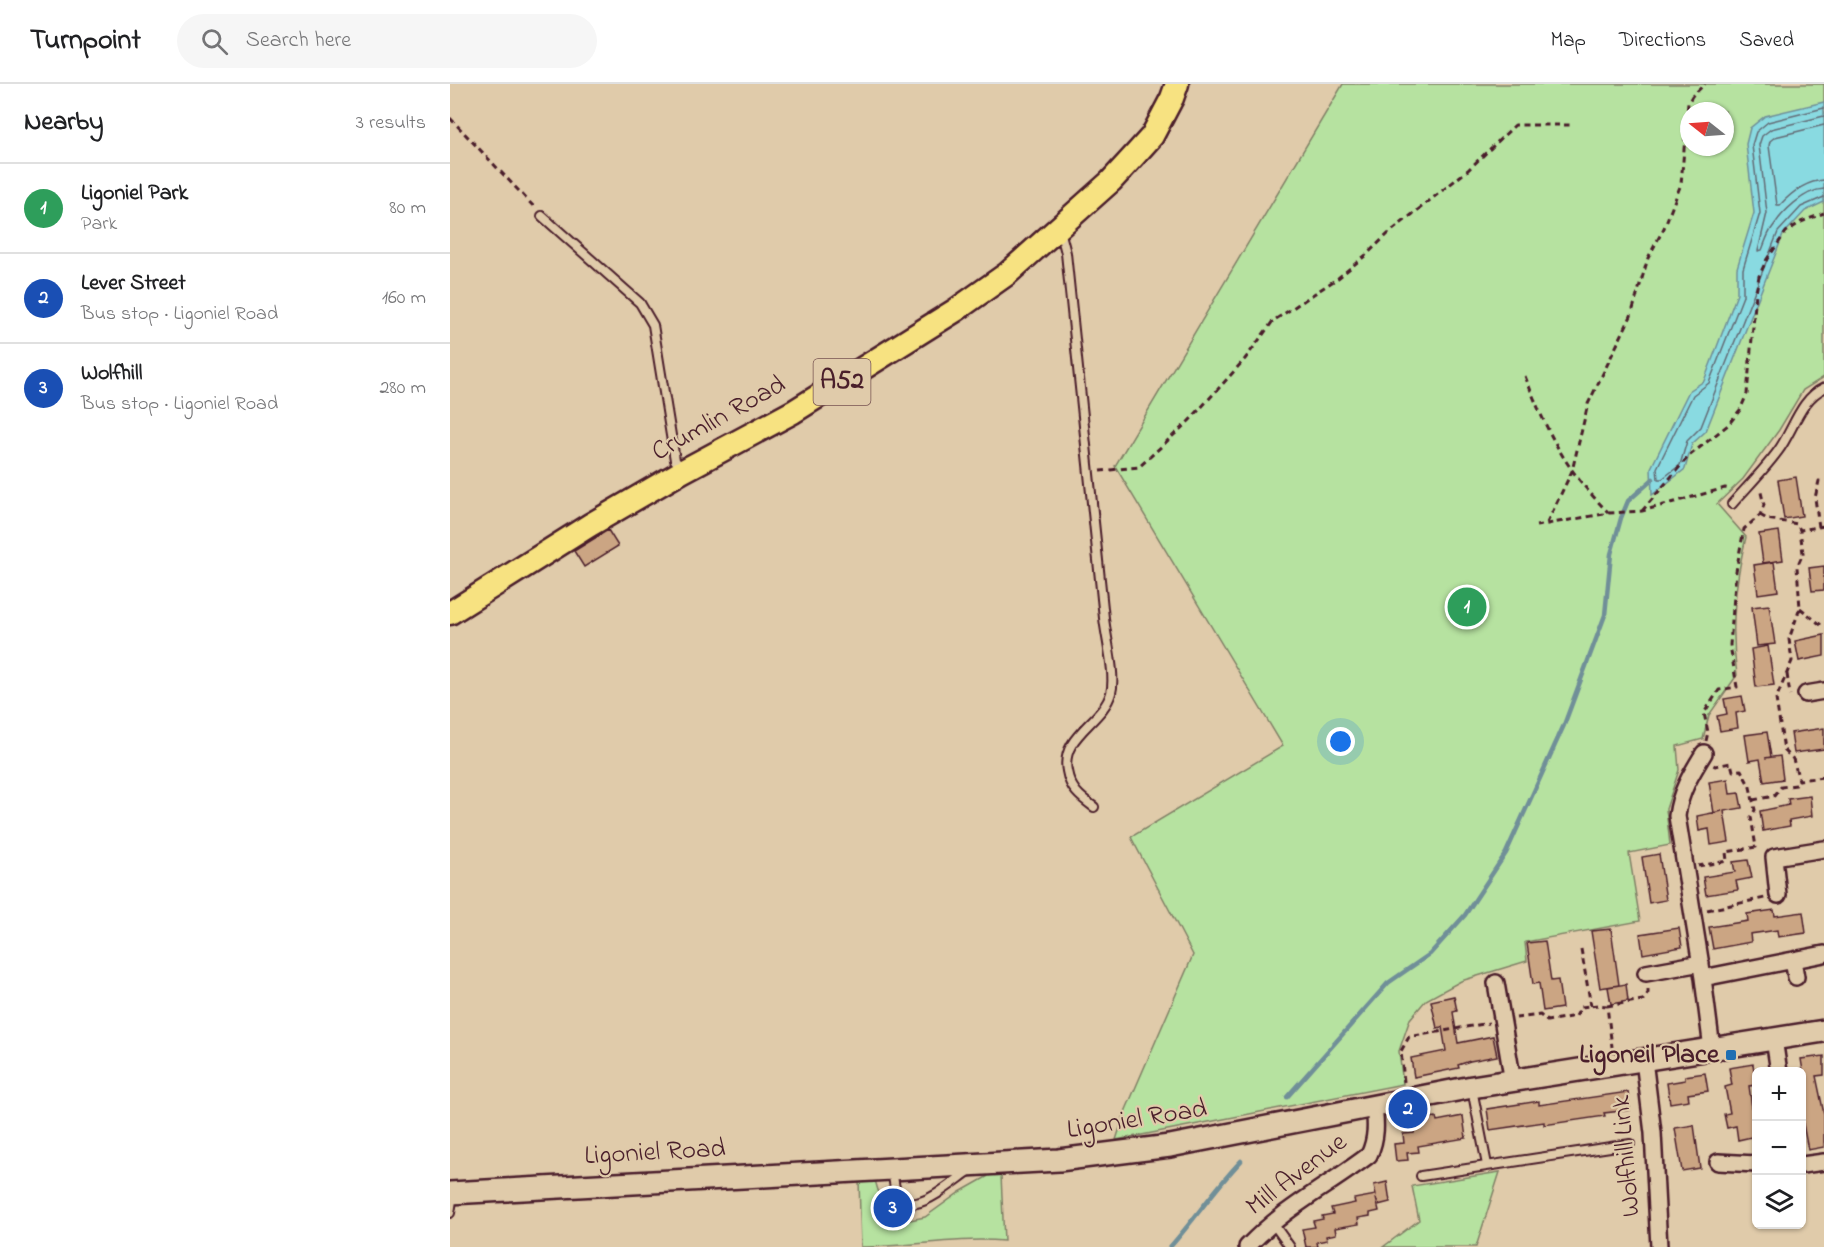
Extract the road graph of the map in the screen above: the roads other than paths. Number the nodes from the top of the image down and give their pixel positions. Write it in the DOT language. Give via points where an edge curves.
graph roads {
  1 [pos="1177,84"];
  2 [pos="542,216"];
  3 [pos="1060,229"];
  4 [pos="1824,388"];
  5 [pos="683,471"];
  6 [pos="1732,504"];
  7 [pos="450,613"];
  8 [pos="1824,691"];
  9 [pos="1806,694"];
  10 [pos="1704,753"];
  11 [pos="1094,807"];
  12 [pos="1824,849"];
  13 [pos="1778,895"];
  14 [pos="1824,954"];
  15 [pos="1793,960"];
  16 [pos="1702,970"];
  17 [pos="1646,973"];
  18 [pos="1796,977"];
  19 [pos="1496,982"];
  20 [pos="1824,1031"];
  21 [pos="1774,1039"];
  22 [pos="1712,1049"];
  23 [pos="1644,1060"];
  24 [pos="1778,1067"];
  25 [pos="1513,1082"];
  26 [pos="1472,1087"];
  27 [pos="1374,1106"];
  28 [pos="1630,1144"];
  29 [pos="1718,1162"];
  30 [pos="1824,1162"];
  31 [pos="1752,1164"];
  32 [pos="1806,1164"];
  33 [pos="977,1165"];
  34 [pos="1487,1166"];
  35 [pos="893,1169"];
  36 [pos="1421,1176"];
  37 [pos="452,1193"];
  38 [pos="450,1214"];
  39 [pos="1272,1222"];
  40 [pos="1247,1247"];
  41 [pos="1290,1247"];
  42 [pos="1659,1247"];
  1 -- 3 [label="main road, Crumlin Road / A52" via="1152,136"];
  2 -- 5 [label="lane" via="640,303 652,325 675,460"];
  3 -- 5 [label="main road, Crumlin Road / A52" via="1007,274 936,322 793,412"];
  3 -- 11 [label="lane" via="1066,253 1112,675 1107,704 1075,738 1066,766 1076,794"];
  4 -- 6 [label="lane" via="1806,402 1780,448"];
  5 -- 7 [label="main road, Crumlin Road / A52"];
  8 -- 9 [label="street"];
  10 -- 16 [label="street" via="1683,788 1677,816"];
  12 -- 13 [label="street" via="1774,857"];
  14 -- 15 [label="street"];
  15 -- 16 [label="street"];
  15 -- 18 [label="street"];
  16 -- 17 [label="street"];
  16 -- 22 [label="street"];
  19 -- 25 [label="street"];
  20 -- 21 [label="street, Ligoniel Road"];
  21 -- 22 [label="street, Ligoniel Road"];
  21 -- 24 [label="street"];
  22 -- 23 [label="street, Ligoniel Road"];
  23 -- 25 [label="street, Ligoniel Road"];
  23 -- 42 [label="street, Wolfhill Link" via="1653,1133"];
  25 -- 26 [label="street, Ligoniel Road"];
  26 -- 27 [label="street, Ligoniel Road"];
  26 -- 34 [label="lane"];
  27 -- 33 [label="street, Ligoniel Road" via="1170,1146 1059,1160"];
  27 -- 39 [label="street, Mill Avenue" via="1376,1132 1369,1155"];
  28 -- 34 [label="lane"];
  29 -- 31 [label="street"];
  30 -- 32 [label="street"];
  33 -- 35 [label="street, Ligoniel Road"];
  33 -- 35 [label="lane" via="914,1204 907,1204 896,1194"];
  34 -- 36 [label="lane"];
  35 -- 37 [label="street, Ligoniel Road"];
  37 -- 38 [label="lane"];
  39 -- 40 [label="street, Mill Avenue"];
  39 -- 41 [label="lane"];
}
